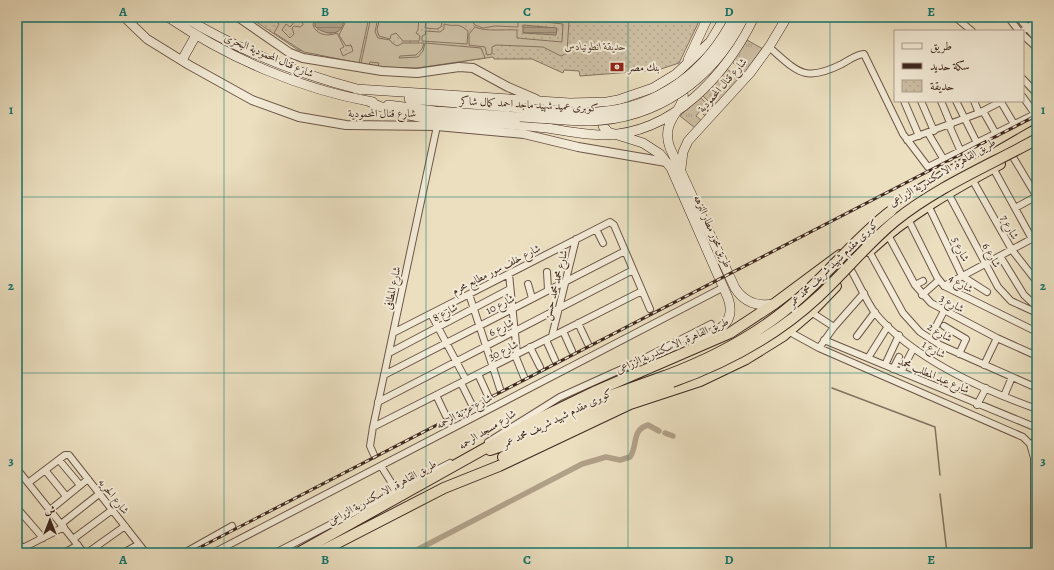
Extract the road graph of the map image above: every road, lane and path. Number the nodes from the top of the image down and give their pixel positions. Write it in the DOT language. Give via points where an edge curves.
graph roads {
  1 [pos="124,17"];
  2 [pos="168,17"];
  3 [pos="184,17"];
  4 [pos="238,17"];
  5 [pos="708,17"];
  6 [pos="725,17"];
  7 [pos="754,17"];
  8 [pos="787,17"];
  9 [pos="955,17"];
  10 [pos="1008,17"];
  11 [pos="1018,17"];
  12 [pos="740,18"];
  13 [pos="1037,21"];
  14 [pos="971,30"];
  15 [pos="1018,30"];
  16 [pos="1025,30"];
  17 [pos="196,35"];
  18 [pos="1024,36"];
  19 [pos="1037,39"];
  20 [pos="769,47"];
  21 [pos="1037,48"];
  22 [pos="182,60"];
  23 [pos="683,68"];
  24 [pos="669,79"];
  25 [pos="1024,83"];
  26 [pos="356,89"];
  27 [pos="700,91"];
  28 [pos="1037,94"];
  29 [pos="1024,98"];
  30 [pos="894,100"];
  31 [pos="368,101"];
  32 [pos="545,102"];
  33 [pos="606,102"];
  34 [pos="904,102"];
  35 [pos="923,102"];
  36 [pos="941,102"];
  37 [pos="956,102"];
  38 [pos="975,102"];
  39 [pos="998,102"];
  40 [pos="585,103"];
  41 [pos="888,103"];
  42 [pos="680,108"];
  43 [pos="520,112"];
  44 [pos="981,112"];
  45 [pos="1036,114"];
  46 [pos="964,119"];
  47 [pos="1014,124"];
  48 [pos="950,125"];
  49 [pos="1037,125"];
  50 [pos="437,126"];
  51 [pos="1037,129"];
  52 [pos="931,132"];
  53 [pos="583,134"];
  54 [pos="615,134"];
  55 [pos="996,134"];
  56 [pos="919,136"];
  57 [pos="908,140"];
  58 [pos="977,144"];
  59 [pos="1037,144"];
  60 [pos="961,152"];
  61 [pos="1014,157"];
  62 [pos="944,160"];
  63 [pos="666,162"];
  64 [pos="993,168"];
  65 [pos="681,169"];
  66 [pos="972,179"];
  67 [pos="948,192"];
  68 [pos="1037,197"];
  69 [pos="928,205"];
  70 [pos="1015,208"];
  71 [pos="908,219"];
  72 [pos="596,229"];
  73 [pos="888,235"];
  74 [pos="1034,237"];
  75 [pos="576,239"];
  76 [pos="603,243"];
  77 [pos="1012,250"];
  78 [pos="625,251"];
  79 [pos="869,251"];
  80 [pos="1000,256"];
  81 [pos="984,264"];
  82 [pos="633,270"];
  83 [pos="851,270"];
  84 [pos="547,272"];
  85 [pos="509,274"];
  86 [pos="962,276"];
  87 [pos="939,280"];
  88 [pos="566,281"];
  89 [pos="923,281"];
  90 [pos="1037,282"];
  91 [pos="528,284"];
  92 [pos="802,284"];
  93 [pos="915,285"];
  94 [pos="944,286"];
  95 [pos="724,287"];
  96 [pos="510,289"];
  97 [pos="548,290"];
  98 [pos="642,291"];
  99 [pos="987,292"];
  100 [pos="864,293"];
  101 [pos="469,294"];
  102 [pos="922,295"];
  103 [pos="532,298"];
  104 [pos="774,304"];
  105 [pos="819,304"];
  106 [pos="474,308"];
  107 [pos="559,308"];
  108 [pos="512,309"];
  109 [pos="650,309"];
  110 [pos="1036,310"];
  111 [pos="944,311"];
  112 [pos="811,312"];
  113 [pos="875,312"];
  114 [pos="431,314"];
  115 [pos="578,323"];
  116 [pos="711,324"];
  117 [pos="479,326"];
  118 [pos="888,326"];
  119 [pos="944,326"];
  120 [pos="438,327"];
  121 [pos="834,327"];
  122 [pos="935,328"];
  123 [pos="563,331"];
  124 [pos="788,331"];
  125 [pos="514,332"];
  126 [pos="1037,332"];
  127 [pos="393,333"];
  128 [pos="552,336"];
  129 [pos="857,336"];
  130 [pos="899,336"];
  131 [pos="997,338"];
  132 [pos="546,340"];
  133 [pos="824,340"];
  134 [pos="446,343"];
  135 [pos="588,344"];
  136 [pos="486,346"];
  137 [pos="530,347"];
  138 [pos="819,348"];
  139 [pos="913,349"];
  140 [pos="572,351"];
  141 [pos="687,351"];
  142 [pos="389,353"];
  143 [pos="959,354"];
  144 [pos="516,355"];
  145 [pos="1037,356"];
  146 [pos="899,357"];
  147 [pos="868,358"];
  148 [pos="555,360"];
  149 [pos="456,362"];
  150 [pos="984,365"];
  151 [pos="885,366"];
  152 [pos="492,367"];
  153 [pos="540,367"];
  154 [pos="894,369"];
  155 [pos="901,372"];
  156 [pos="478,374"];
  157 [pos="384,375"];
  158 [pos="524,376"];
  159 [pos="1012,377"];
  160 [pos="669,379"];
  161 [pos="464,381"];
  162 [pos="700,381"];
  163 [pos="986,388"];
  164 [pos="1037,388"];
  165 [pos="500,389"];
  166 [pos="436,396"];
  167 [pos="488,396"];
  168 [pos="1004,396"];
  169 [pos="378,402"];
  170 [pos="472,405"];
  171 [pos="977,405"];
  172 [pos="1037,408"];
  173 [pos="446,416"];
  174 [pos="373,427"];
  175 [pos="1037,428"];
  176 [pos="481,451"];
  177 [pos="374,455"];
  178 [pos="59,460"];
  179 [pos="381,466"];
  180 [pos="45,470"];
  181 [pos="18,471"];
  182 [pos="468,477"];
  183 [pos="88,479"];
  184 [pos="28,483"];
  185 [pos="80,485"];
  186 [pos="396,490"];
  187 [pos="99,494"];
  188 [pos="66,496"];
  189 [pos="17,508"];
  190 [pos="50,510"];
  191 [pos="112,510"];
  192 [pos="62,526"];
  193 [pos="125,526"];
  194 [pos="232,526"];
  195 [pos="43,538"];
  196 [pos="73,539"];
  197 [pos="17,542"];
  198 [pos="139,544"];
  199 [pos="78,545"];
  200 [pos="20,550"];
  201 [pos="64,553"];
  202 [pos="85,553"];
  203 [pos="123,553"];
  204 [pos="146,553"];
  205 [pos="184,553"];
  206 [pos="213,553"];
  207 [pos="275,553"];
  208 [pos="298,553"];
  209 [pos="318,553"];
  210 [pos="1034,553"];
  1 -- 22 [label="street, شارع قنال المحمودية" via="147,39"];
  2 -- 17 [label="main road, شارع قنال المحمودية البحرى"];
  3 -- 26 [label="main road, شارع قنال المحمودية البحرى" via="228,42 272,62 315,78"];
  4 -- 32 [label="street" via="290,53 303,58 378,71 417,73 459,67 473,68 517,91"];
  5 -- 23 [label="main road"];
  6 -- 23 [label="main road" via="710,42"];
  7 -- 27 [label="main road" via="729,60"];
  8 -- 20 [label="main road, شارع قنال المحمودية"];
  9 -- 14 [label="street"];
  10 -- 15 [label="street"];
  11 -- 16 [label="street"];
  12 -- 43 [label="main road, كوبرى عميد شهيد ماجد احمد كمال شاكر, bridge" via="729,45 704,74 678,95 658,105 638,113 603,120 576,121"];
  13 -- 16 [label="street"];
  16 -- 19 [label="street"];
  17 -- 22 [label="main road"];
  17 -- 31 [label="main road, شارع قنال المحمودية البحرى" via="273,72 314,87"];
  18 -- 21 [label="street"];
  20 -- 41 [label="street" via="796,69 810,74 825,72 862,54 866,55"];
  20 -- 65 [label="main road, شارع قنال المحمودية" via="736,89 688,141"];
  22 -- 50 [label="street, شارع قنال المحمودية" via="252,100 299,117 346,125"];
  23 -- 24 [label="main road"];
  23 -- 27 [label="main road" via="683,78 690,88 695,92"];
  24 -- 33 [label="main road" via="642,93"];
  24 -- 42 [label="main road" via="679,84 683,90"];
  25 -- 28 [label="street"];
  26 -- 32 [label="main road" via="373,88 420,94"];
  26 -- 43 [label="main road, كوبرى عميد شهيد ماجد احمد كمال شاكر" via="423,101"];
  27 -- 42 [label="main road"];
  29 -- 45 [label="street"];
  30 -- 41 [label="street"];
  31 -- 43 [label="main road, كوبرى عميد شهيد ماجد احمد كمال شاكر" via="435,111"];
  31 -- 53 [label="main road" via="390,111 419,117 538,127"];
  32 -- 40 [label="main road"];
  33 -- 40 [label="main road"];
  33 -- 54 [label="main road" via="602,109 603,126 608,132"];
  34 -- 56 [label="street"];
  35 -- 52 [label="street"];
  36 -- 48 [label="street"];
  37 -- 46 [label="street"];
  38 -- 44 [label="street"];
  39 -- 44 [label="street"];
  39 -- 47 [label="street"];
  40 -- 53 [label="main road" via="592,111 590,126"];
  41 -- 57 [label="street" via="902,134"];
  42 -- 54 [label="main road" via="649,127"];
  42 -- 65 [label="main road, طريق محور مطار النزهه" via="670,120 667,134 670,148"];
  44 -- 46 [label="street"];
  44 -- 55 [label="street"];
  45 -- 47 [label="street"];
  46 -- 48 [label="street"];
  46 -- 58 [label="street"];
  47 -- 55 [label="street"];
  48 -- 52 [label="street"];
  48 -- 60 [label="street"];
  49 -- 160 [label="highway, كوبرى مقدم شهيد شريف محمد عمر, bridge" via="947,172 915,192 865,232 804,294 765,326 724,351"];
  50 -- 63 [label="street, شارع قنال المحمودية" via="533,135"];
  50 -- 127 [label="street, شارع المطافى"];
  51 -- 92 [label="highway, طريق القاهرة, الاسكندرية الزراعى" via="912,201"];
  52 -- 56 [label="street"];
  52 -- 62 [label="street"];
  53 -- 54 [label="main road"];
  54 -- 63 [label="main road, طريق محور مطار النزهه" via="643,143"];
  55 -- 58 [label="street"];
  56 -- 57 [label="street"];
  57 -- 62 [label="street" via="926,166 931,167"];
  58 -- 60 [label="street"];
  59 -- 61 [label="highway, طريق القاهرة, الاسكندرية الزراعى"];
  59 -- 160 [label="highway, كوبرى مقدم شهيد شريف محمد عمر, bridge" via="912,208 875,238 817,298 768,335 719,364"];
  60 -- 62 [label="street"];
  61 -- 64 [label="highway, طريق القاهرة, الاسكندرية الزراعى"];
  61 -- 68 [label="street"];
  63 -- 95 [label="main road, طريق محور مطار النزهه" via="675,174"];
  64 -- 66 [label="highway, طريق القاهرة, الاسكندرية الزراعى"];
  64 -- 70 [label="street"];
  65 -- 104 [label="main road, طريق محور مطار النزهه" via="735,288 745,300 754,304"];
  66 -- 67 [label="highway, طريق القاهرة, الاسكندرية الزراعى"];
  66 -- 77 [label="street, شارع 7"];
  67 -- 69 [label="highway, طريق القاهرة, الاسكندرية الزراعى"];
  67 -- 81 [label="street, شارع 6"];
  68 -- 70 [label="street"];
  69 -- 71 [label="highway, طريق القاهرة, الاسكندرية الزراعى"];
  69 -- 86 [label="street, شارع 5"];
  70 -- 74 [label="street"];
  71 -- 73 [label="highway, طريق القاهرة, الاسكندرية الزراعى"];
  71 -- 87 [label="street, شارع 4"];
  72 -- 75 [label="street, شارع خلف سور مطابع محرم"];
  72 -- 76 [label="street"];
  72 -- 78 [label="street, شارع خلف سور مطابع محرم" via="609,222 613,223"];
  73 -- 79 [label="highway, طريق القاهرة, الاسكندرية الزراعى"];
  73 -- 93 [label="street, شارع 3"];
  74 -- 77 [label="street"];
  75 -- 85 [label="street, شارع خلف سور مطابع محرم"];
  75 -- 88 [label="street, شارع محمد محمد حسن"];
  77 -- 80 [label="street"];
  77 -- 90 [label="street, شارع 7"];
  78 -- 82 [label="street"];
  78 -- 88 [label="street, شارع 10"];
  79 -- 83 [label="highway, طريق القاهرة, الاسكندرية الزراعى"];
  79 -- 143 [label="street, شارع 2" via="903,313 912,324 925,336"];
  80 -- 81 [label="street"];
  80 -- 110 [label="street"];
  81 -- 86 [label="street"];
  81 -- 110 [label="street, شارع 6" via="1007,297"];
  82 -- 98 [label="street"];
  82 -- 107 [label="street, شارع 6"];
  83 -- 100 [label="street, شارع 1"];
  83 -- 105 [label="highway, طريق القاهرة, الاسكندرية الزراعى"];
  84 -- 97 [label="street"];
  85 -- 96 [label="street"];
  85 -- 101 [label="street, شارع خلف سور مطابع محرم"];
  86 -- 94 [label="street"];
  86 -- 99 [label="street, شارع 5"];
  87 -- 94 [label="street, شارع 4"];
  87 -- 102 [label="street"];
  88 -- 97 [label="street, شارع 10"];
  88 -- 107 [label="street, شارع محمد محمد حسن"];
  89 -- 93 [label="street"];
  91 -- 103 [label="street"];
  92 -- 104 [label="highway, طريق القاهرة, الاسكندرية الزراعى"];
  92 -- 105 [label="highway" via="812,286 816,290"];
  93 -- 102 [label="street, شارع 3"];
  94 -- 126 [label="street, شارع 4"];
  95 -- 141 [label="main road, طريق محور مطار النزهه" via="731,307 727,321 718,331"];
  95 -- 179 [label="street, شارع عزبة الرحمه"];
  96 -- 106 [label="street, شارع 8"];
  96 -- 108 [label="street"];
  97 -- 103 [label="street, شارع 10"];
  98 -- 109 [label="street"];
  98 -- 115 [label="street, شارع 30"];
  100 -- 113 [label="street, شارع 1"];
  100 -- 121 [label="street"];
  101 -- 106 [label="street"];
  101 -- 114 [label="street, شارع خلف سور مطابع محرم"];
  102 -- 111 [label="street, شارع 3"];
  103 -- 108 [label="street, شارع 10"];
  104 -- 141 [label="highway, طريق القاهرة, الاسكندرية الزراعى" via="730,333"];
  105 -- 112 [label="highway, طريق القاهرة, الاسكندرية الزراعى"];
  106 -- 117 [label="street"];
  106 -- 120 [label="street, شارع 8"];
  107 -- 125 [label="street, شارع 6"];
  107 -- 128 [label="street, شارع محمد محمد حسن"];
  108 -- 117 [label="street, شارع 10"];
  108 -- 125 [label="street"];
  111 -- 122 [label="street"];
  111 -- 131 [label="street, شارع 3"];
  112 -- 121 [label="street"];
  112 -- 124 [label="highway, طريق القاهرة, الاسكندرية الزراعى"];
  113 -- 118 [label="street, شارع 1"];
  113 -- 129 [label="street"];
  114 -- 120 [label="street"];
  114 -- 127 [label="street, شارع خلف سور مطابع محرم"];
  115 -- 123 [label="street, شارع 30"];
  115 -- 135 [label="street"];
  116 -- 186 [label="street, شارع مسجد الرحمه" via="633,364 560,397 479,448"];
  117 -- 134 [label="street, شارع 10"];
  117 -- 136 [label="street"];
  118 -- 130 [label="street, شارع 1"];
  118 -- 147 [label="street"];
  119 -- 143 [label="street" via="966,339"];
  120 -- 134 [label="street"];
  120 -- 142 [label="street, شارع 8"];
  121 -- 133 [label="street"];
  123 -- 128 [label="street, شارع 30"];
  123 -- 140 [label="street"];
  124 -- 138 [label="street"];
  124 -- 162 [label="highway, طريق القاهرة, الاسكندرية الزراعى" via="746,359"];
  125 -- 136 [label="street, شارع 6"];
  125 -- 144 [label="street"];
  127 -- 142 [label="street, شارع المطافى"];
  128 -- 132 [label="street, شارع 30"];
  130 -- 139 [label="street, شارع 1"];
  130 -- 151 [label="street"];
  131 -- 145 [label="street, شارع 3"];
  131 -- 150 [label="street"];
  132 -- 137 [label="street, شارع 30"];
  132 -- 148 [label="street"];
  133 -- 138 [label="street"];
  133 -- 147 [label="street, شارع عبد المطلب محمد"];
  134 -- 149 [label="street"];
  134 -- 157 [label="street, شارع 10"];
  136 -- 149 [label="street, شارع 6"];
  136 -- 152 [label="street"];
  137 -- 144 [label="street, شارع 30"];
  137 -- 153 [label="street"];
  138 -- 210 [label="street" via="1027,440 1034,458"];
  139 -- 155 [label="street"];
  139 -- 163 [label="street, شارع 1"];
  141 -- 162 [label="highway" via="682,360 683,370 690,378"];
  141 -- 176 [label="highway, طريق القاهرة, الاسكندرية الزراعى" via="534,420"];
  142 -- 157 [label="street, شارع المطافى"];
  143 -- 150 [label="street, شارع 2"];
  144 -- 152 [label="street, شارع 30"];
  144 -- 158 [label="street"];
  146 -- 154 [label="street"];
  147 -- 151 [label="street, شارع عبد المطلب محمد"];
  149 -- 161 [label="street"];
  149 -- 169 [label="street, شارع 6"];
  150 -- 159 [label="street, شارع 2"];
  151 -- 154 [label="street, شارع عبد المطلب محمد"];
  152 -- 156 [label="street, شارع 30"];
  152 -- 165 [label="street"];
  154 -- 155 [label="street, شارع عبد المطلب محمد"];
  155 -- 171 [label="street, شارع عبد المطلب محمد"];
  156 -- 161 [label="street, شارع 30"];
  156 -- 167 [label="street"];
  157 -- 169 [label="street, شارع المطافى"];
  159 -- 164 [label="street, شارع 2"];
  159 -- 168 [label="street"];
  160 -- 176 [label="highway, كوبرى مقدم شهيد شريف محمد عمر" via="583,406 504,446"];
  160 -- 182 [label="highway, كوبرى مقدم شهيد شريف محمد عمر" via="594,411 520,447"];
  161 -- 166 [label="street, شارع 30"];
  161 -- 170 [label="street"];
  162 -- 182 [label="highway, طريق القاهرة, الاسكندرية الزراعى" via="630,404 499,466"];
  163 -- 168 [label="street, شارع 1"];
  163 -- 171 [label="street"];
  166 -- 173 [label="street"];
  166 -- 174 [label="street, شارع 30"];
  168 -- 172 [label="street, شارع 1"];
  169 -- 174 [label="street, شارع المطافى"];
  171 -- 175 [label="street, شارع عبد المطلب محمد"];
  174 -- 177 [label="street, شارع المطافى" via="370,446"];
  176 -- 208 [label="highway, طريق القاهرة, الاسكندرية الزراعى"];
  178 -- 180 [label="street"];
  178 -- 183 [label="street, شارع الحريه" via="65,455 70,456"];
  178 -- 185 [label="street"];
  179 -- 186 [label="street"];
  179 -- 206 [label="street, شارع عزبة الرحمه"];
  180 -- 184 [label="street"];
  180 -- 188 [label="street"];
  181 -- 184 [label="street"];
  182 -- 209 [label="highway, طريق القاهرة, الاسكندرية الزراعى"];
  183 -- 185 [label="street"];
  183 -- 187 [label="street, شارع الحريه"];
  184 -- 190 [label="street"];
  185 -- 188 [label="street"];
  186 -- 207 [label="street, شارع مسجد الرحمه"];
  187 -- 191 [label="street, شارع الحريه"];
  187 -- 192 [label="street"];
  188 -- 190 [label="street"];
  189 -- 195 [label="street"];
  190 -- 192 [label="street"];
  191 -- 193 [label="street, شارع الحريه"];
  191 -- 196 [label="street"];
  192 -- 195 [label="street"];
  192 -- 196 [label="street"];
  193 -- 198 [label="street, شارع الحريه"];
  193 -- 202 [label="street"];
  194 -- 205 [label="street"];
  195 -- 200 [label="street"];
  196 -- 199 [label="street"];
  197 -- 200 [label="street"];
  198 -- 203 [label="street"];
  198 -- 204 [label="street, شارع الحريه"];
  199 -- 201 [label="street"];
  199 -- 202 [label="street"];
}
